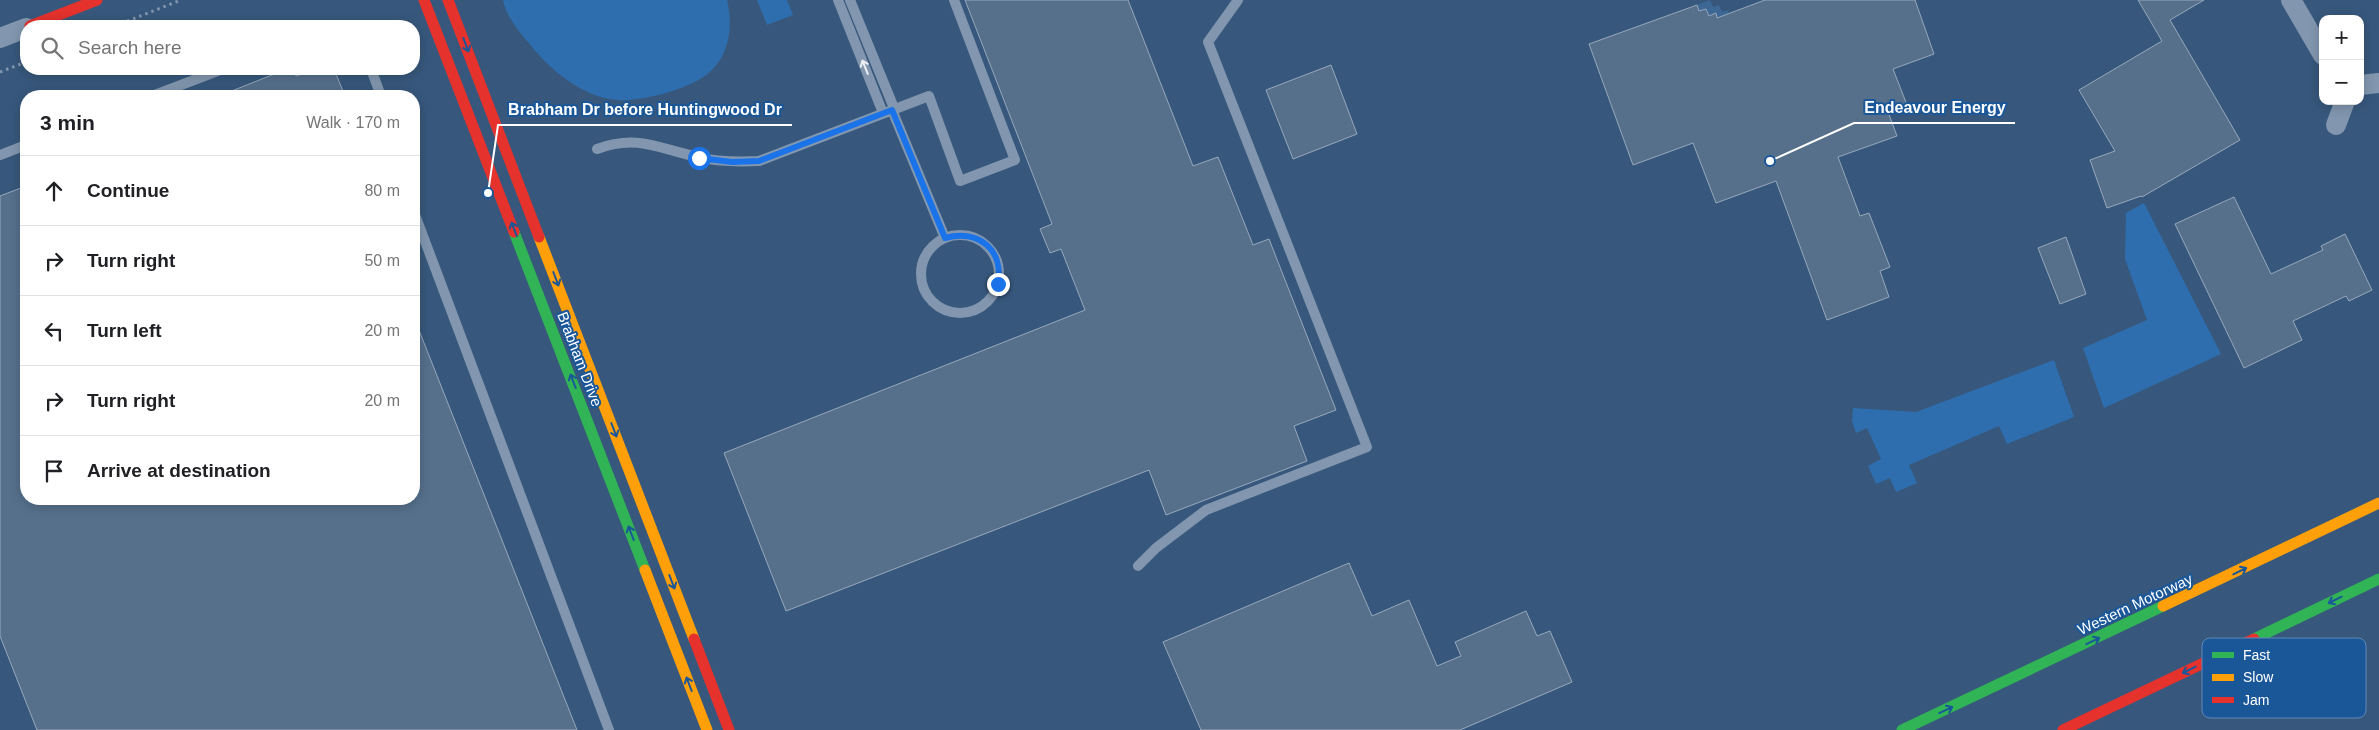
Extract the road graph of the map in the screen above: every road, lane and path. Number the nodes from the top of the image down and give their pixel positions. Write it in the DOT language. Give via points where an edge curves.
graph roads {
  1 [pos="97,0"];
  2 [pos="181,0"];
  3 [pos="424,0"];
  4 [pos="448,0"];
  5 [pos="838,0"];
  6 [pos="850,0"];
  7 [pos="954,0"];
  8 [pos="1238,0"];
  9 [pos="2290,0"];
  10 [pos="45,20"];
  11 [pos="130,20"];
  12 [pos="20,30"];
  13 [pos="0,38"];
  14 [pos="2319,48"];
  15 [pos="20,64"];
  16 [pos="0,72"];
  17 [pos="207,75"];
  18 [pos="373,75"];
  19 [pos="2379,82"];
  20 [pos="2364,84"];
  21 [pos="168,90"];
  22 [pos="379,90"];
  23 [pos="2344,105"];
  24 [pos="890,110"];
  25 [pos="2336,125"];
  26 [pos="20,147"];
  27 [pos="597,149"];
  28 [pos="0,155"];
  29 [pos="420,228"];
  30 [pos="945,238"];
  31 [pos="2379,503"];
  32 [pos="1138,566"];
  33 [pos="2379,580"];
  34 [pos="2257,638"];
  35 [pos="2202,664"];
  36 [pos="609,730"];
  37 [pos="707,730"];
  38 [pos="729,730"];
  39 [pos="1902,730"];
  40 [pos="2063,730"];
  1 -- 10 [label="main road"];
  2 -- 11 [label="path"];
  37 -- 3 [label="main road, Brabham Drive, one-way"];
  4 -- 38 [label="main road, Brabham Drive, one-way"];
  24 -- 5 [label="lane, one-way"];
  6 -- 24 [label="lane"];
  7 -- 24 [label="lane" via="1015,160 960,181 929,96"];
  8 -- 32 [label="lane" via="1208,42 1367,447 1206,510"];
  9 -- 14 [label="street"];
  12 -- 13 [label="street"];
  15 -- 16 [label="path"];
  17 -- 21 [label="lane"];
  18 -- 22 [label="lane"];
  19 -- 20 [label="street"];
  23 -- 25 [label="street"];
  24 -- 27 [label="lane" via="759,161 699,158 633,142 613,143"];
  24 -- 30 [label="lane"];
  26 -- 28 [label="lane"];
  29 -- 36 [label="lane"];
  30 -- 30 [label="lane" via="974,237 990,248 995,256 999,275 994,293 972,311 962,313 943,309 935,304 924,288 922,270 927,253"];
  39 -- 31 [label="main road, Western Motorway, one-way"];
  33 -- 34 [label="main road, one-way"];
  35 -- 40 [label="main road, one-way"];
}
